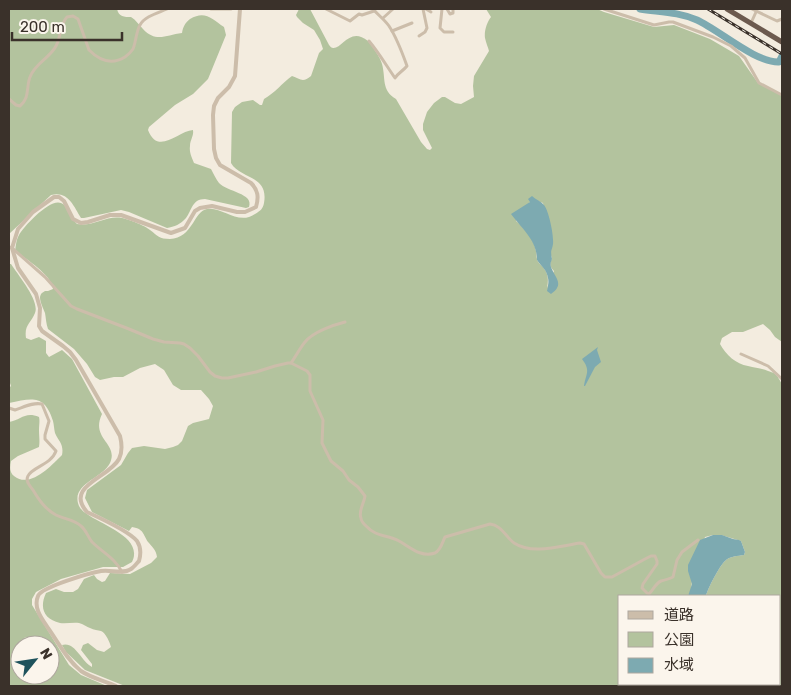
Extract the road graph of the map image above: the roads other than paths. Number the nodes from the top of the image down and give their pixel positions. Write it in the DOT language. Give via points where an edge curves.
graph roads {
  1 [pos="167,9"];
  2 [pos="212,9"];
  3 [pos="231,9"];
  4 [pos="240,9"];
  5 [pos="326,9"];
  6 [pos="393,9"];
  7 [pos="425,9"];
  8 [pos="442,9"];
  9 [pos="447,9"];
  10 [pos="453,9"];
  11 [pos="604,9"];
  12 [pos="727,9"];
  13 [pos="752,9"];
  14 [pos="374,10"];
  15 [pos="431,12"];
  16 [pos="756,12"];
  17 [pos="383,18"];
  18 [pos="782,19"];
  19 [pos="412,23"];
  20 [pos="751,23"];
  21 [pos="392,32"];
  22 [pos="453,32"];
  23 [pos="419,36"];
  24 [pos="369,41"];
  25 [pos="782,42"];
  26 [pos="782,95"];
  27 [pos="9,100"];
  28 [pos="10,249"];
  29 [pos="345,322"];
  30 [pos="741,354"];
  31 [pos="291,363"];
  32 [pos="782,379"];
  33 [pos="9,408"];
  34 [pos="698,540"];
  35 [pos="122,572"];
  36 [pos="116,686"];
  1 -- 27 [label="street" via="146,18 133,49 112,62 93,54 78,19 67,17 56,47 30,77 25,102 20,106"];
  2 -- 3 [label="street"];
  4 -- 28 [label="street" via="235,76 214,106 214,149 220,165 255,187 258,196 256,207 245,212 212,206 200,208 184,228 171,234 121,215 110,214 81,223 74,219 64,201 54,197 33,212 18,229"];
  5 -- 14 [label="street" via="350,21 359,14"];
  6 -- 17 [label="street"];
  7 -- 15 [label="street"];
  7 -- 23 [label="street" via="427,28"];
  8 -- 22 [label="street" via="440,28 444,32"];
  9 -- 10 [label="street" via="450,14"];
  11 -- 26 [label="street" via="654,25 674,22 713,37 745,58 759,83"];
  12 -- 20 [label="highway"];
  13 -- 16 [label="street"];
  14 -- 17 [label="street"];
  16 -- 18 [label="street" via="777,21"];
  16 -- 20 [label="street"];
  17 -- 21 [label="street"];
  19 -- 21 [label="street"];
  20 -- 25 [label="highway"];
  21 -- 24 [label="street" via="407,66 395,78"];
  28 -- 31 [label="street" via="45,276 71,306 153,340 184,344 215,376 232,377"];
  28 -- 35 [label="street" via="18,268 36,294 42,331 76,360 120,436 122,446 118,461 83,490 80,497 87,512 127,533 138,543 139,561 131,570"];
  29 -- 31 [label="street" via="334,324 305,341"];
  30 -- 32 [label="street" via="768,366"];
  31 -- 34 [label="street" via="310,376 310,391 323,420 322,442 331,461 344,470 365,496 361,520 373,533 398,540 412,550 432,554 440,549 445,537 494,524 513,542 529,549 584,544 606,577 655,556 657,564 642,588 649,594 660,581 673,577 682,552"];
  33 -- 35 [label="street" via="15,410 42,404 49,421 45,439 56,452 54,458 29,474 27,480 48,510 81,526 93,543 118,563"];
  35 -- 36 [label="street" via="102,570 70,580 40,592 37,602 41,617 80,670"];
}
